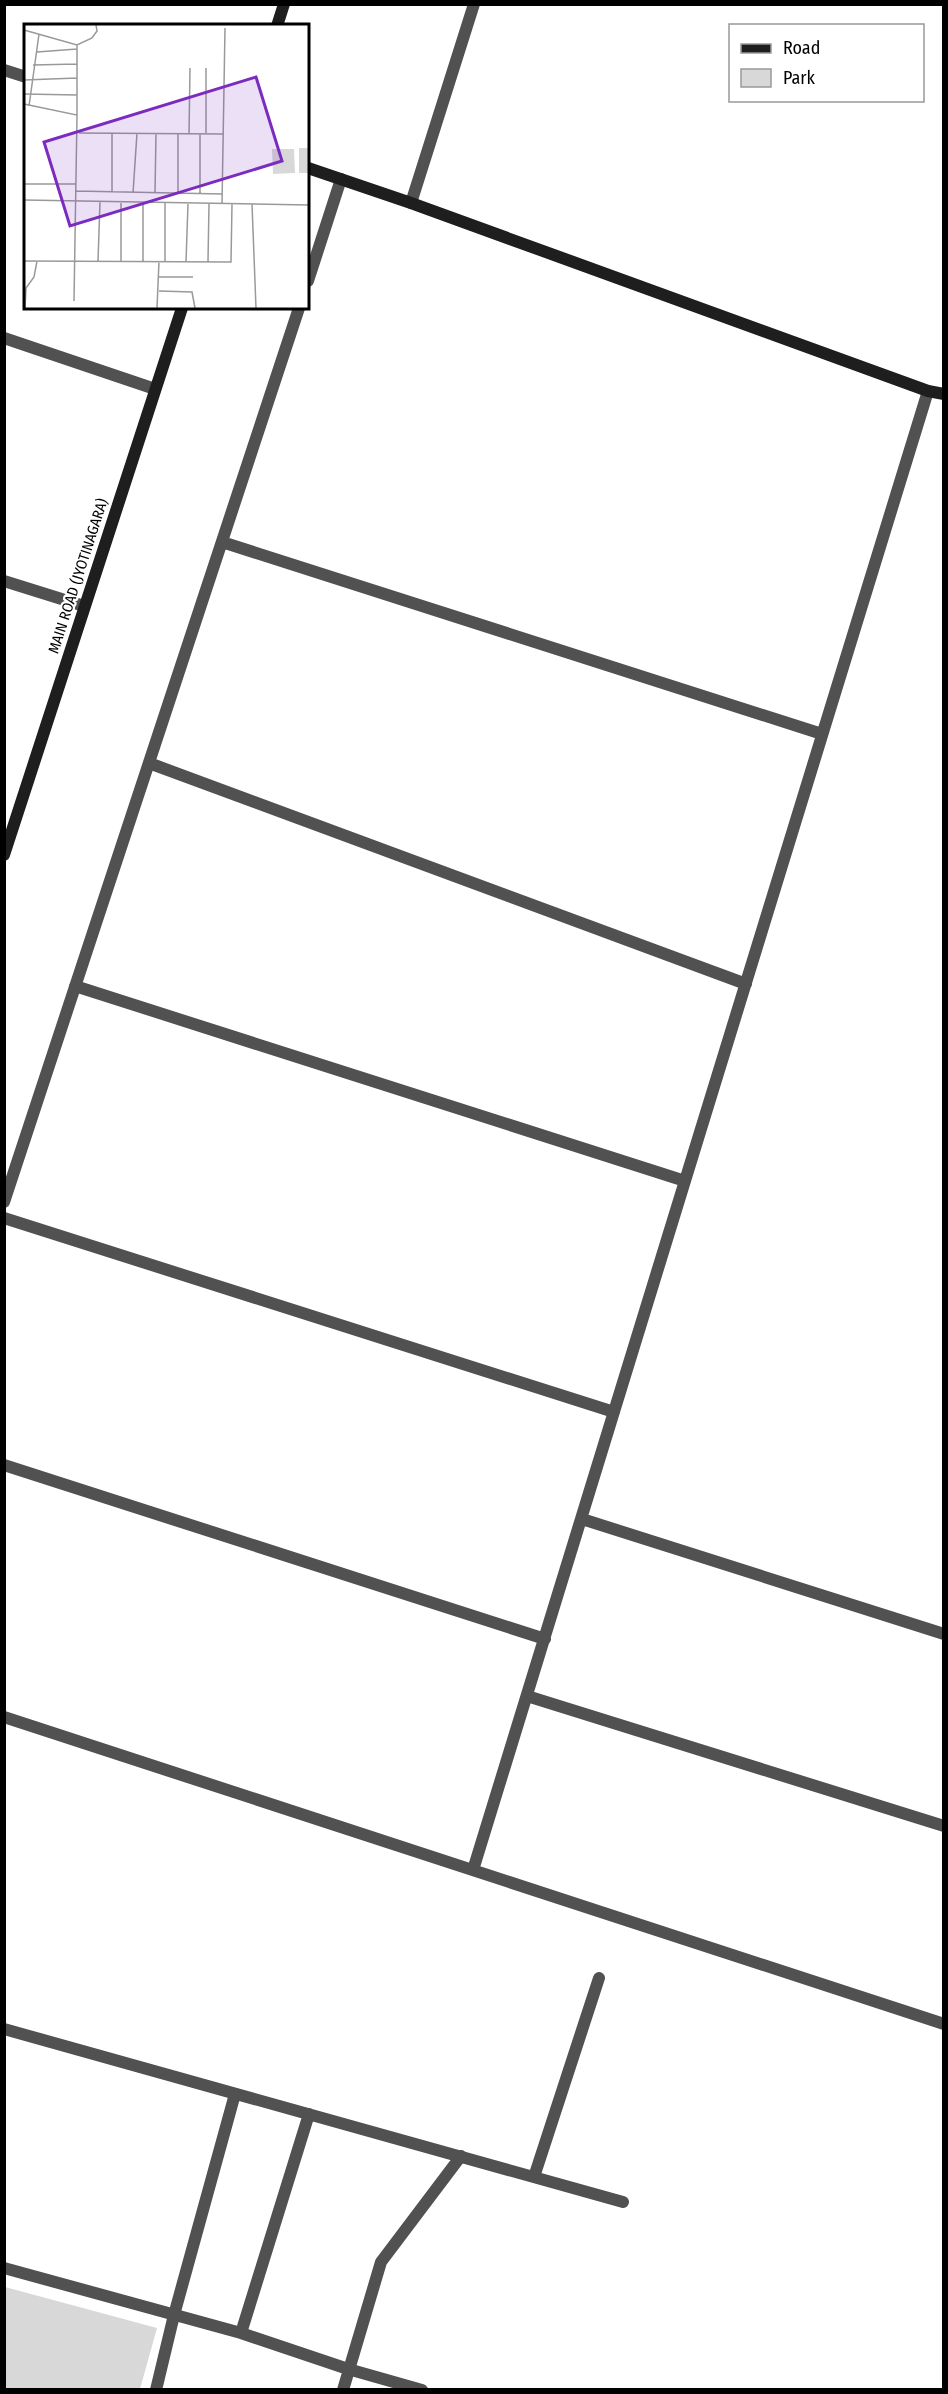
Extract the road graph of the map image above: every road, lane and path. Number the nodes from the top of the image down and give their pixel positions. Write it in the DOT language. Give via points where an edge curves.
graph roads {
  1 [pos="284,4"];
  2 [pos="474,4"];
  3 [pos="278,24"];
  4 [pos="4,70"];
  5 [pos="24,76"];
  6 [pos="309,168"];
  7 [pos="341,179"];
  8 [pos="411,203"];
  9 [pos="309,278"];
  10 [pos="182,309"];
  11 [pos="299,309"];
  12 [pos="4,338"];
  13 [pos="155,389"];
  14 [pos="928,391"];
  15 [pos="944,394"];
  16 [pos="222,542"];
  17 [pos="4,581"];
  18 [pos="84,606"];
  19 [pos="822,734"];
  20 [pos="149,763"];
  21 [pos="8,828"];
  22 [pos="4,855"];
  23 [pos="746,984"];
  24 [pos="75,986"];
  25 [pos="686,1181"];
  26 [pos="4,1202"];
  27 [pos="4,1218"];
  28 [pos="614,1412"];
  29 [pos="4,1465"];
  30 [pos="582,1519"];
  31 [pos="944,1634"];
  32 [pos="545,1639"];
  33 [pos="527,1696"];
  34 [pos="4,1717"];
  35 [pos="944,1826"];
  36 [pos="473,1870"];
  37 [pos="599,1978"];
  38 [pos="944,2024"];
  39 [pos="4,2029"];
  40 [pos="235,2094"];
  41 [pos="309,2114"];
  42 [pos="461,2156"];
  43 [pos="534,2177"];
  44 [pos="623,2202"];
  45 [pos="4,2268"];
  46 [pos="174,2315"];
  47 [pos="241,2333"];
  48 [pos="348,2369"];
  49 [pos="156,2390"];
  50 [pos="343,2390"];
  51 [pos="422,2390"];
  1 -- 3 [label="street"];
  2 -- 8 [label="street"];
  4 -- 5 [label="street"];
  6 -- 7 [label="street"];
  7 -- 8 [label="street"];
  7 -- 9 [label="street"];
  8 -- 14 [label="street"];
  10 -- 13 [label="street, MAIN ROAD (JYOTINAGARA)"];
  11 -- 16 [label="street"];
  12 -- 13 [label="street"];
  13 -- 18 [label="street, MAIN ROAD (JYOTINAGARA)"];
  14 -- 15 [label="street"];
  14 -- 19 [label="street"];
  16 -- 19 [label="street"];
  16 -- 20 [label="street"];
  17 -- 18 [label="street"];
  18 -- 21 [label="street, MAIN ROAD (JYOTINAGARA)"];
  19 -- 23 [label="street"];
  20 -- 23 [label="street"];
  20 -- 24 [label="street"];
  21 -- 22 [label="street, MAIN ROAD (JYOTINAGARA)"];
  23 -- 25 [label="street"];
  24 -- 25 [label="street"];
  24 -- 26 [label="street"];
  25 -- 28 [label="street"];
  27 -- 28 [label="street"];
  28 -- 30 [label="street"];
  29 -- 32 [label="street"];
  30 -- 31 [label="street"];
  30 -- 32 [label="street"];
  32 -- 33 [label="street"];
  33 -- 35 [label="street"];
  33 -- 36 [label="street"];
  34 -- 36 [label="street"];
  36 -- 38 [label="street"];
  37 -- 43 [label="street"];
  39 -- 40 [label="street"];
  40 -- 41 [label="street"];
  40 -- 46 [label="street"];
  41 -- 42 [label="street"];
  41 -- 47 [label="street"];
  42 -- 43 [label="street"];
  42 -- 48 [label="street" via="381,2262"];
  43 -- 44 [label="street"];
  45 -- 46 [label="street"];
  46 -- 47 [label="street"];
  46 -- 49 [label="street"];
  47 -- 48 [label="street"];
  48 -- 50 [label="street"];
  48 -- 51 [label="street"];
}
